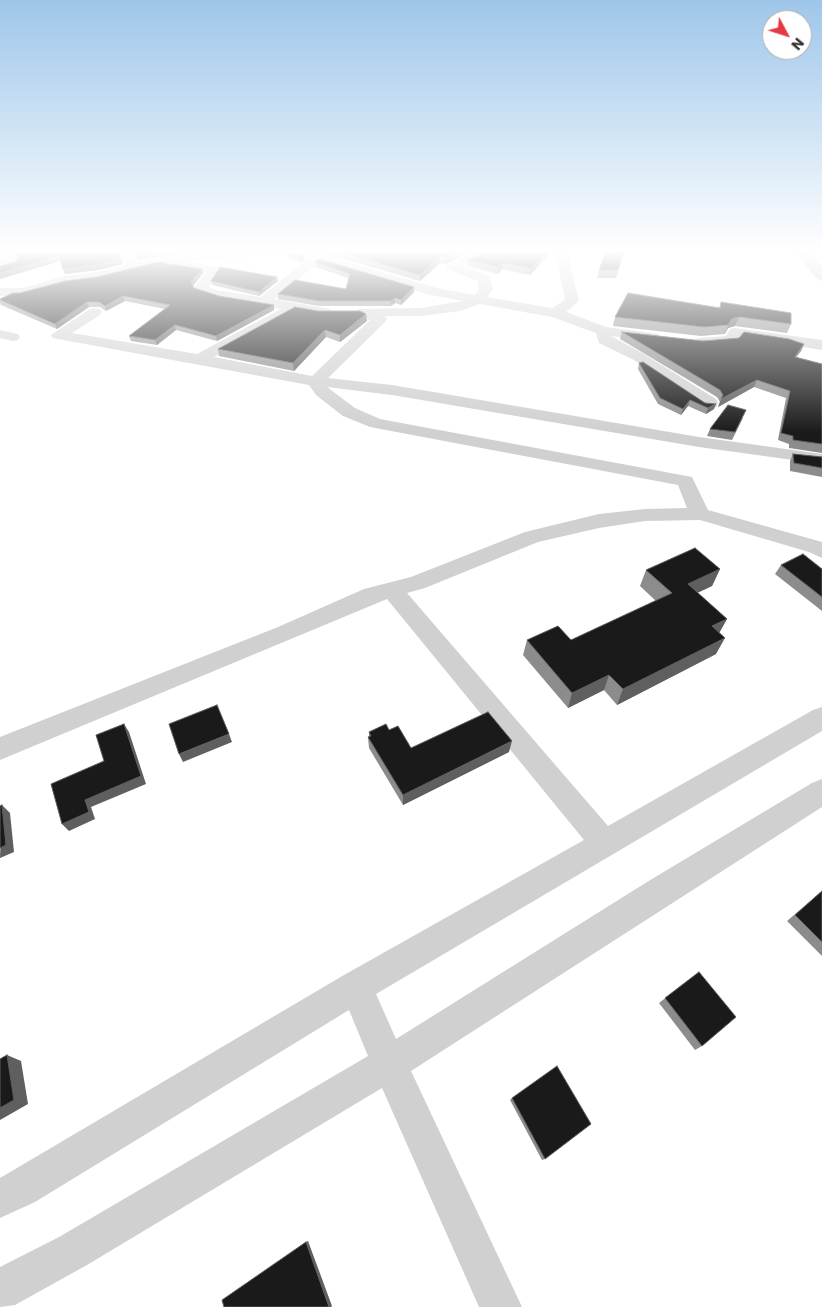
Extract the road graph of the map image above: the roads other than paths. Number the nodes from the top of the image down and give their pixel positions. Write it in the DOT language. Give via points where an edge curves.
graph roads {
  1 [pos="287,311"];
  2 [pos="314,311"];
  3 [pos="429,311"];
  4 [pos="538,311"];
  5 [pos="559,311"];
  6 [pos="95,312"];
  7 [pos="363,312"];
  8 [pos="555,314"];
  9 [pos="603,331"];
  10 [pos="672,339"];
  11 [pos="695,345"];
  12 [pos="822,345"];
  13 [pos="199,358"];
  14 [pos="672,359"];
  15 [pos="655,367"];
  16 [pos="314,381"];
  17 [pos="710,402"];
  18 [pos="822,459"];
  19 [pos="700,514"];
  20 [pos="822,551"];
  21 [pos="392,590"];
  22 [pos="822,718"];
  23 [pos="0,749"];
  24 [pos="822,792"];
  25 [pos="605,844"];
  26 [pos="356,987"];
  27 [pos="389,1064"];
  28 [pos="0,1198"];
  29 [pos="0,1290"];
  30 [pos="501,1307"];
  1 -- 13 [label="street"];
  2 -- 7 [label="street"];
  3 -- 7 [label="street"];
  4 -- 8 [label="street"];
  5 -- 8 [label="street"];
  6 -- 13 [label="street" via="58,335"];
  7 -- 16 [label="street" via="380,319"];
  8 -- 9 [label="street"];
  9 -- 10 [label="street"];
  9 -- 15 [label="street" via="604,340"];
  11 -- 12 [label="street" via="731,340 735,332"];
  13 -- 16 [label="street"];
  14 -- 15 [label="street"];
  15 -- 17 [label="street"];
  16 -- 18 [label="street" via="392,390 698,442"];
  16 -- 19 [label="street" via="322,392 349,412 376,423 686,480"];
  19 -- 20 [label="street"];
  19 -- 21 [label="street" via="645,515 599,521 532,537"];
  21 -- 23 [label="street" via="372,595"];
  21 -- 25 [label="street"];
  22 -- 25 [label="street"];
  24 -- 27 [label="street"];
  25 -- 26 [label="street"];
  26 -- 27 [label="street"];
  26 -- 28 [label="street"];
  27 -- 29 [label="street" via="73,1251"];
  27 -- 30 [label="street"];
}
